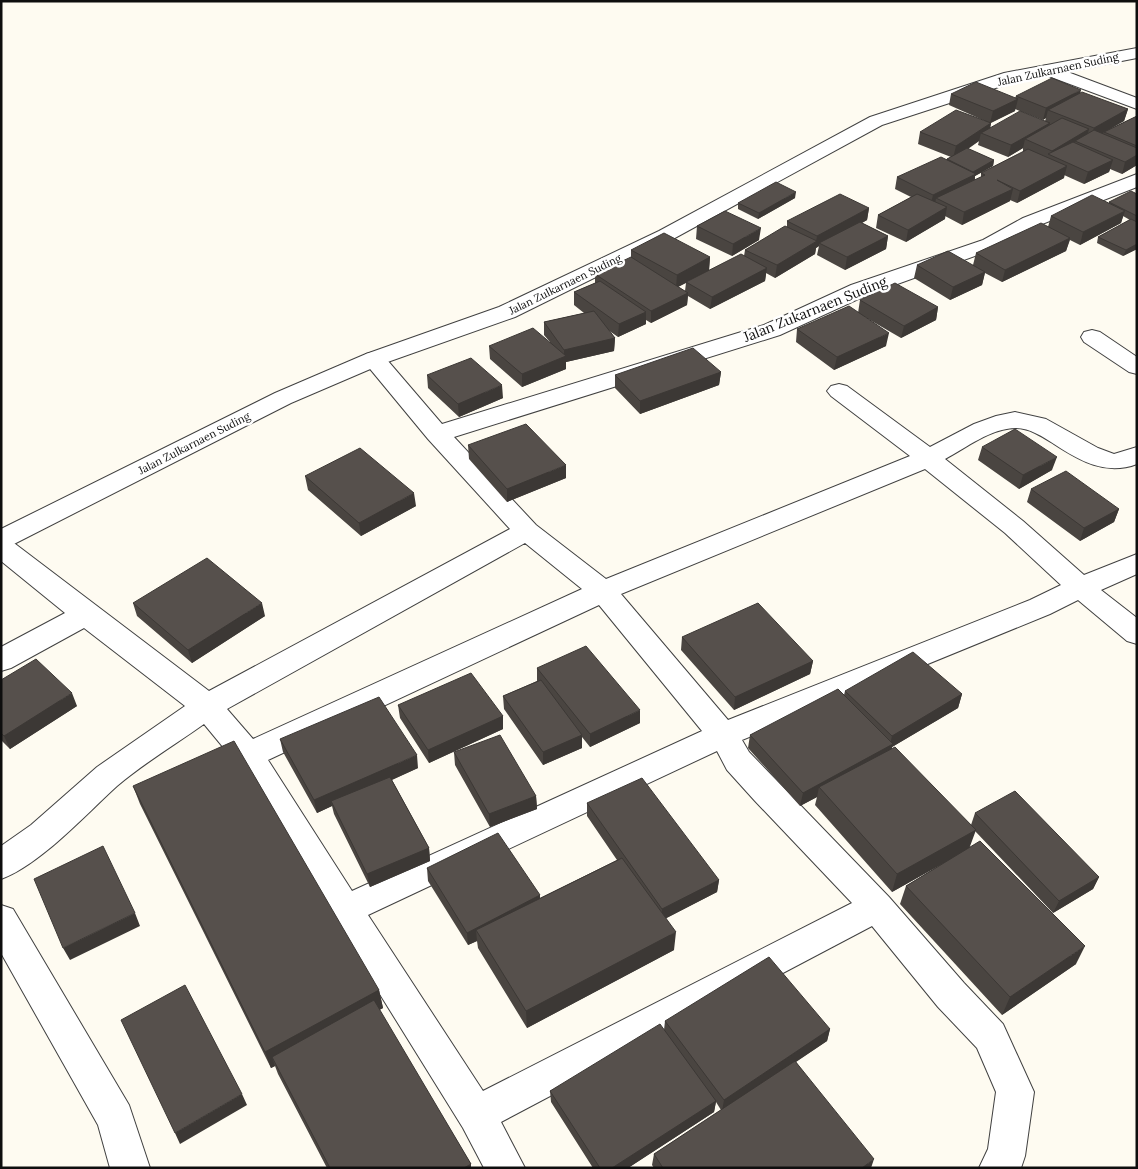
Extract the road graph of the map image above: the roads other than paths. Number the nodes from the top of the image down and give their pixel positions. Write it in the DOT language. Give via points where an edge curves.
graph roads {
  1 [pos="1137,53"];
  2 [pos="1049,70"];
  3 [pos="1137,104"];
  4 [pos="1137,180"];
  5 [pos="1092,338"];
  6 [pos="374,359"];
  7 [pos="1137,367"];
  8 [pos="839,391"];
  9 [pos="437,434"];
  10 [pos="928,458"];
  11 [pos="1126,459"];
  12 [pos="1137,479"];
  13 [pos="527,531"];
  14 [pos="1,540"];
  15 [pos="1,547"];
  16 [pos="1137,563"];
  17 [pos="1080,587"];
  18 [pos="603,591"];
  19 [pos="86,614"];
  20 [pos="1137,634"];
  21 [pos="1,660"];
  22 [pos="207,706"];
  23 [pos="723,735"];
  24 [pos="248,755"];
  25 [pos="1,865"];
  26 [pos="877,907"];
  27 [pos="345,910"];
  28 [pos="1,920"];
  29 [pos="476,1115"];
  30 [pos="130,1168"];
  31 [pos="506,1168"];
  32 [pos="998,1168"];
  1 -- 2 [label="street, Jalan Zulkarnaen Suding"];
  2 -- 3 [label="street"];
  2 -- 6 [label="street, Jalan Zulkarnaen Suding" via="1010,77 876,121 666,235 507,312"];
  4 -- 9 [label="street, Jalan Zukarnaen Suding" via="1030,222 990,244 859,290 772,330"];
  5 -- 7 [label="street"];
  6 -- 9 [label="street"];
  6 -- 14 [label="street, Jalan Zulkarnaen Suding" via="283,398"];
  8 -- 10 [label="street"];
  9 -- 13 [label="street"];
  10 -- 11 [label="street" via="990,427 1016,420 1036,422 1083,452"];
  10 -- 17 [label="street" via="1014,527"];
  10 -- 18 [label="street"];
  11 -- 12 [label="street"];
  13 -- 18 [label="street"];
  13 -- 22 [label="street"];
  15 -- 19 [label="street"];
  16 -- 17 [label="street"];
  17 -- 20 [label="street"];
  17 -- 23 [label="street" via="1040,607"];
  18 -- 23 [label="street"];
  18 -- 24 [label="street"];
  19 -- 21 [label="street"];
  19 -- 22 [label="street"];
  22 -- 24 [label="street"];
  22 -- 25 [label="street" via="108,776 42,836"];
  23 -- 26 [label="street" via="738,761"];
  23 -- 27 [label="street"];
  24 -- 27 [label="street"];
  26 -- 29 [label="street"];
  26 -- 32 [label="street" via="990,1036 1015,1092 1006,1156"];
  27 -- 29 [label="street"];
  28 -- 30 [label="street" via="115,1118"];
  29 -- 31 [label="street"];
}
